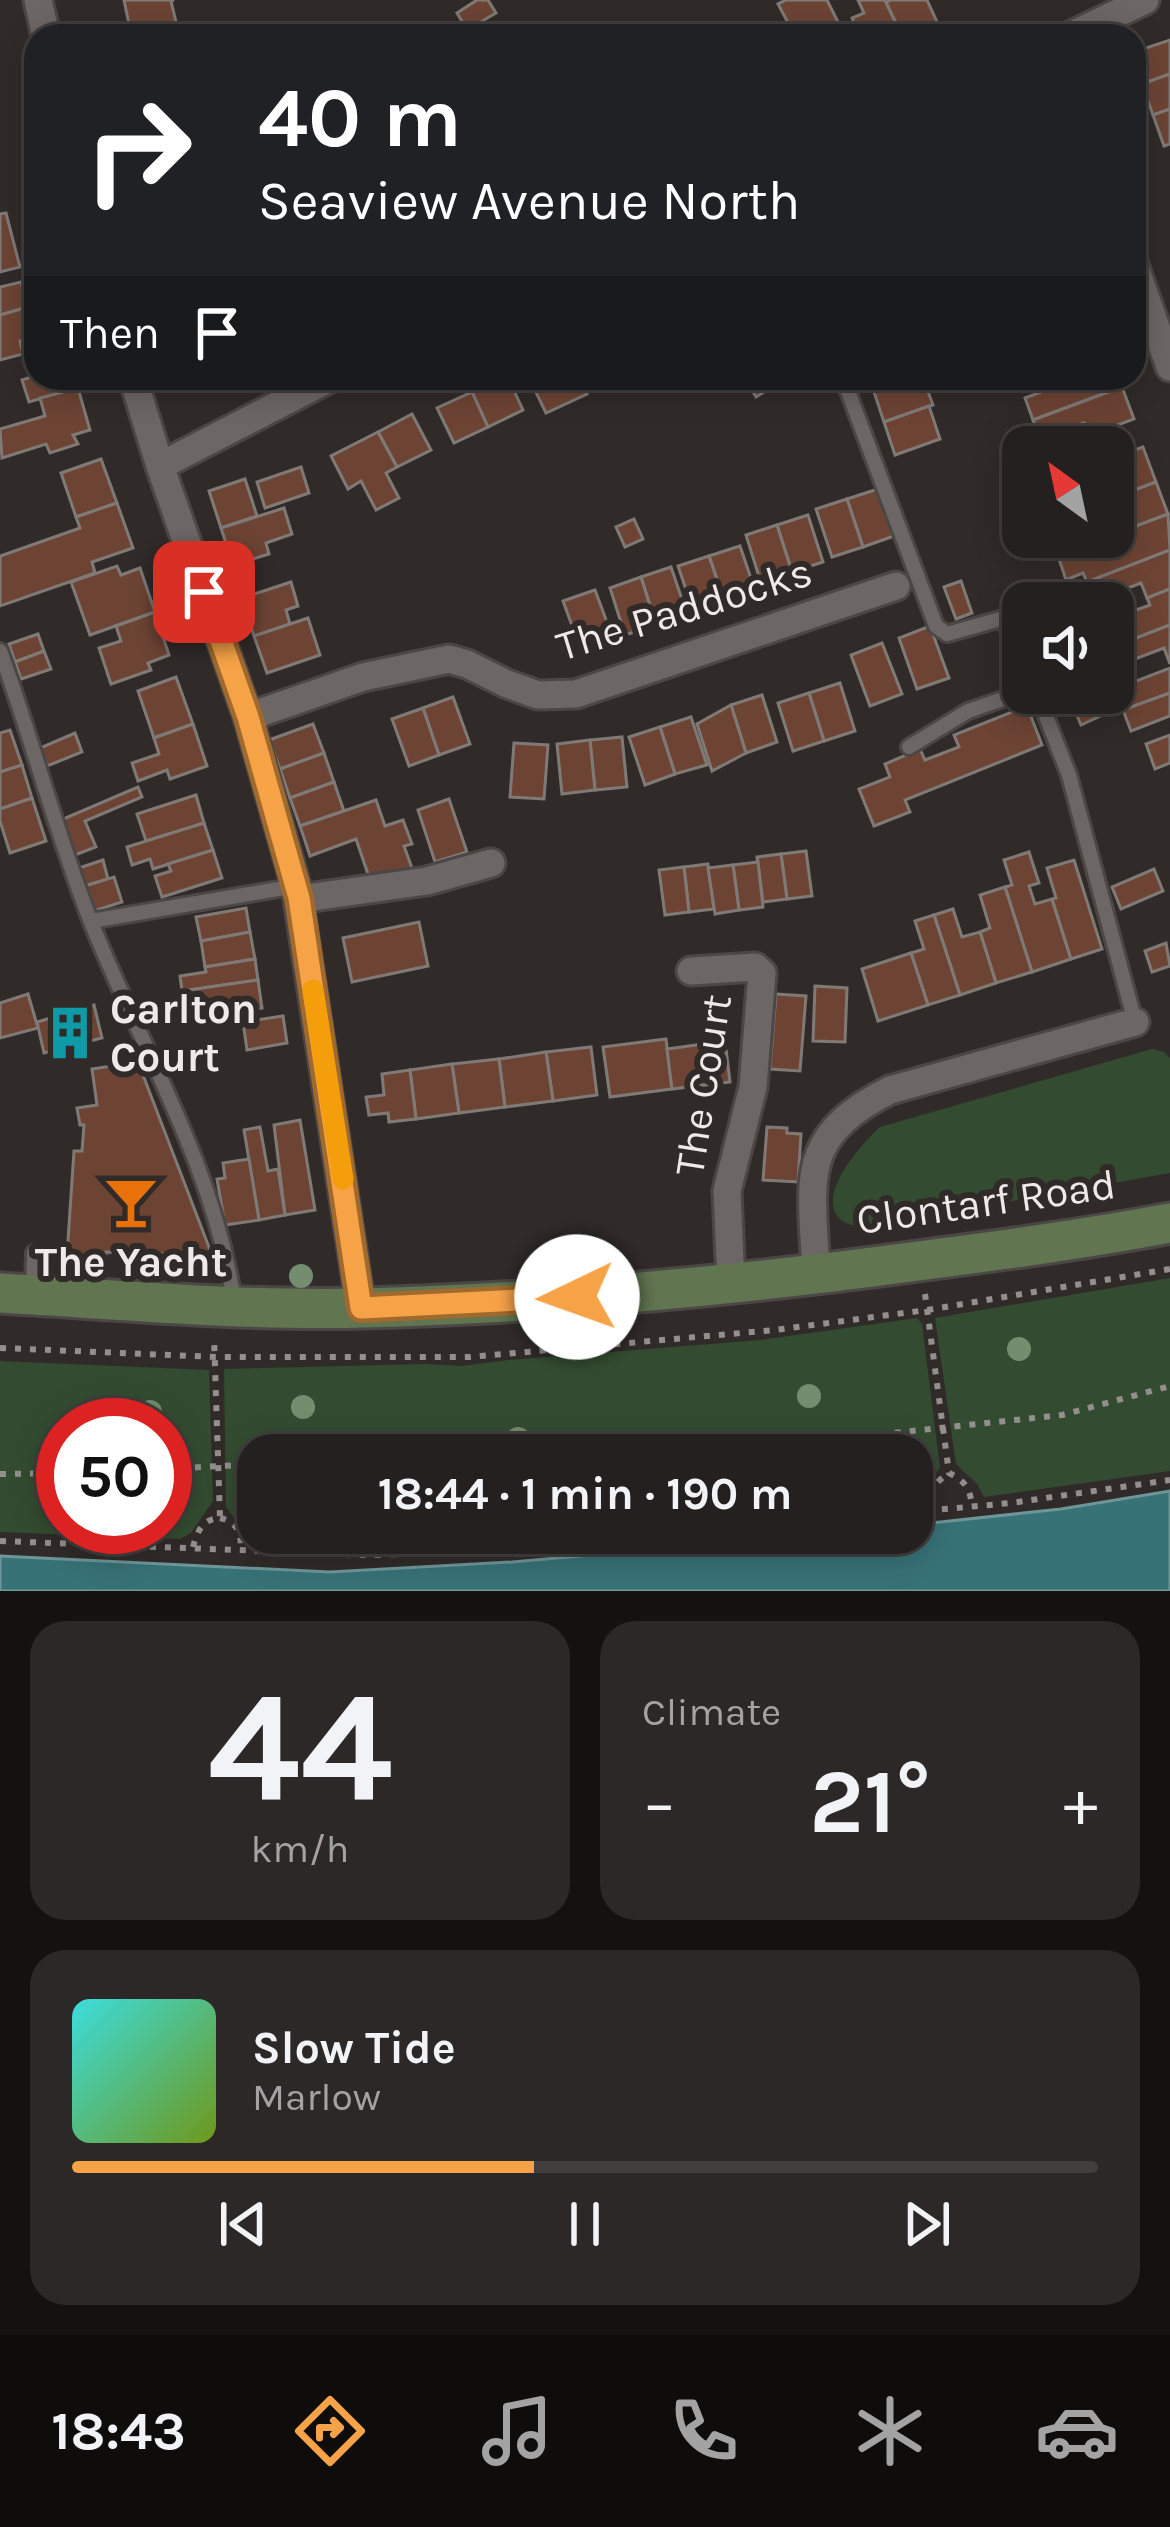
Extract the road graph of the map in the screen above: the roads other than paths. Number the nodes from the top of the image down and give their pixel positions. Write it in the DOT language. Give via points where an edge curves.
graph roads {
  1 [pos="1144,0"];
  2 [pos="1095,24"];
  3 [pos="1146,299"];
  4 [pos="1170,367"];
  5 [pos="137,390"];
  6 [pos="307,390"];
  7 [pos="848,390"];
  8 [pos="160,466"];
  9 [pos="896,586"];
  10 [pos="1002,619"];
  11 [pos="0,651"];
  12 [pos="1002,699"];
  13 [pos="1045,714"];
  14 [pos="248,717"];
  15 [pos="909,747"];
  16 [pos="491,863"];
  17 [pos="297,892"];
  18 [pos="91,921"];
  19 [pos="692,971"];
  20 [pos="1135,1022"];
  21 [pos="1170,1222"];
  22 [pos="34,1253"];
  23 [pos="816,1276"];
  24 [pos="731,1284"];
  25 [pos="16,1294"];
  26 [pos="235,1306"];
  27 [pos="361,1308"];
  1 -- 2 [label="street"];
  3 -- 4 [label="street"];
  5 -- 8 [label="street"];
  6 -- 8 [label="street"];
  7 -- 10 [label="lane" via="936,626 947,634"];
  8 -- 14 [label="street"];
  9 -- 14 [label="street, The Paddocks" via="576,694 538,695 449,658"];
  11 -- 18 [label="lane"];
  12 -- 15 [label="lane"];
  13 -- 20 [label="lane"];
  14 -- 17 [label="street"];
  16 -- 17 [label="street" via="427,880"];
  17 -- 18 [label="lane"];
  17 -- 27 [label="street"];
  18 -- 26 [label="lane" via="185,1129"];
  19 -- 24 [label="street, The Court" via="762,973 753,1087 727,1191"];
  20 -- 23 [label="street, Clontarf Road" via="864,1103 824,1142 813,1169"];
  21 -- 23 [label="main road, Clontarf Road"];
  22 -- 25 [label="lane"];
  23 -- 24 [label="main road, Clontarf Road"];
  24 -- 27 [label="main road, Clontarf Road"];
  25 -- 26 [label="main road, Clontarf Road"];
  26 -- 27 [label="main road, Clontarf Road"];
}
